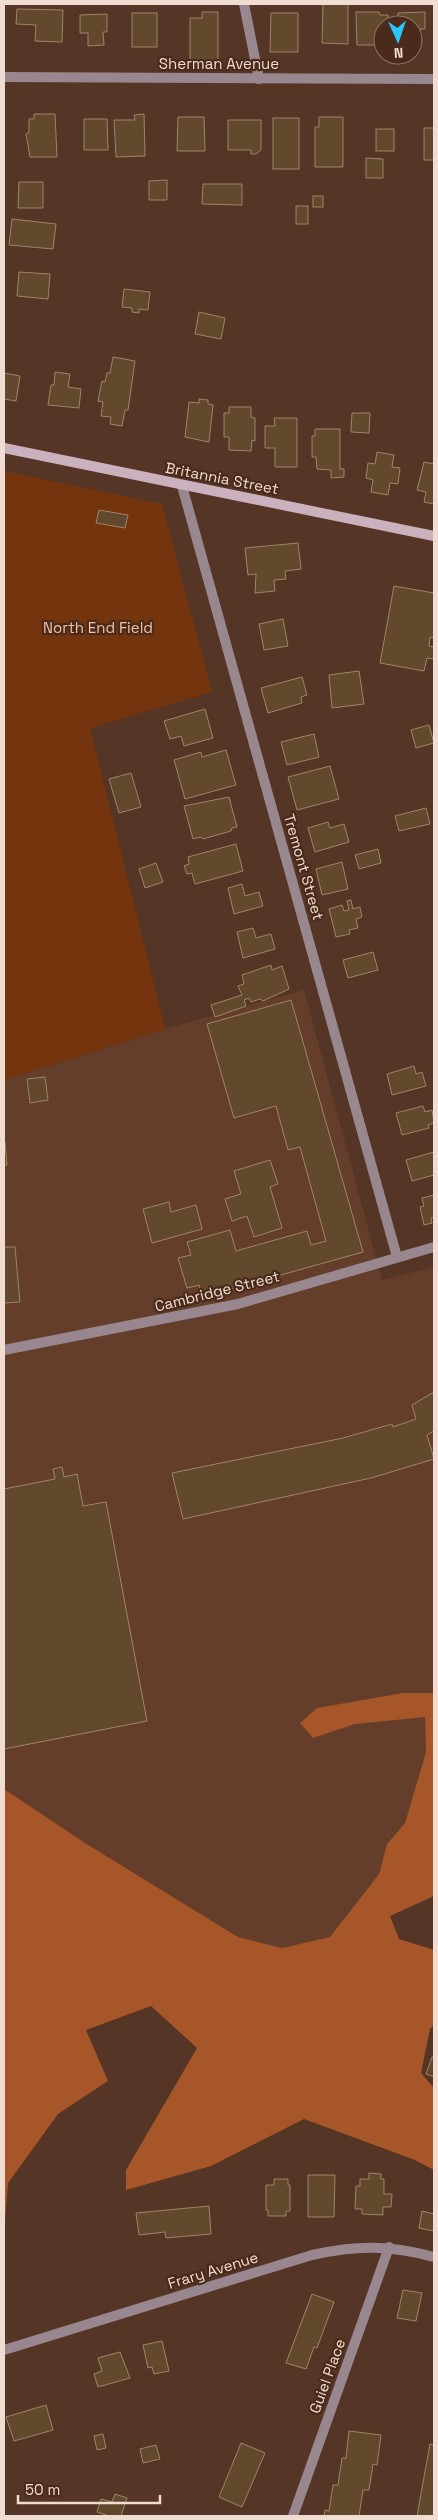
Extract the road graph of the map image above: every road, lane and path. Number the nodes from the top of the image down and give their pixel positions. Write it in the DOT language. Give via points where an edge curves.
graph roads {
  1 [pos="244,4"];
  2 [pos="4,77"];
  3 [pos="259,79"];
  4 [pos="434,79"];
  5 [pos="4,448"];
  6 [pos="182,486"];
  7 [pos="434,536"];
  8 [pos="434,1247"];
  9 [pos="397,1257"];
  10 [pos="4,1350"];
  11 [pos="389,2247"];
  12 [pos="434,2257"];
  13 [pos="4,2350"];
  14 [pos="293,2516"];
  1 -- 3 [label="street"];
  2 -- 3 [label="street, Sherman Avenue"];
  3 -- 4 [label="street, Sherman Avenue"];
  5 -- 6 [label="main road, Britannia Street"];
  6 -- 7 [label="main road, Britannia Street"];
  6 -- 9 [label="street, Tremont Street"];
  8 -- 9 [label="street, Cambridge Street"];
  9 -- 10 [label="street, Cambridge Street" via="238,1304"];
  11 -- 12 [label="street, Frary Avenue"];
  11 -- 13 [label="street, Frary Avenue" via="360,2247 312,2255"];
  11 -- 14 [label="street, Guiel Place"];
}
